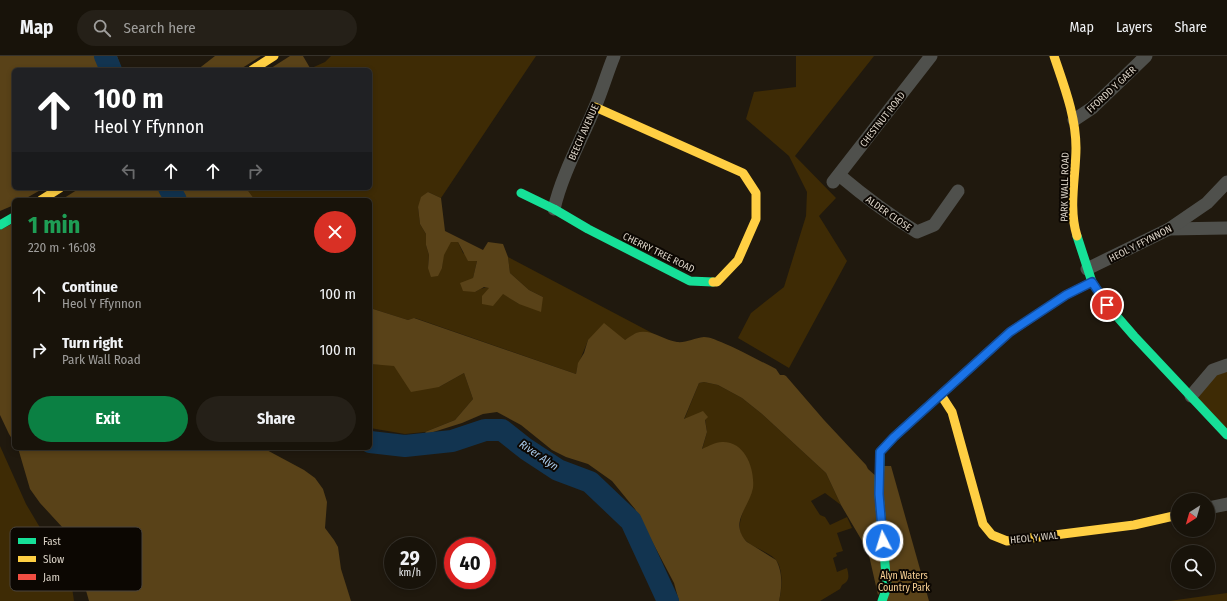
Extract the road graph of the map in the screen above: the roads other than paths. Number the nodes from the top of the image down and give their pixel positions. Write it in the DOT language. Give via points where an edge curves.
graph roads {
  1 [pos="274,56"];
  2 [pos="614,56"];
  3 [pos="931,56"];
  4 [pos="1054,56"];
  5 [pos="1146,56"];
  6 [pos="255,68"];
  7 [pos="595,107"];
  8 [pos="1074,120"];
  9 [pos="836,179"];
  10 [pos="1227,182"];
  11 [pos="57,190"];
  12 [pos="520,193"];
  13 [pos="954,193"];
  14 [pos="44,198"];
  15 [pos="554,209"];
  16 [pos="12,218"];
  17 [pos="0,225"];
  18 [pos="1227,228"];
  19 [pos="1169,229"];
  20 [pos="1087,269"];
  21 [pos="1092,282"];
  22 [pos="1227,365"];
  23 [pos="941,395"];
  24 [pos="1191,396"];
  25 [pos="1227,435"];
  26 [pos="1227,504"];
  27 [pos="1215,507"];
  28 [pos="1171,517"];
  29 [pos="882,601"];
  1 -- 6 [label="street"];
  2 -- 7 [label="street, BEECH AVENUE"];
  3 -- 9 [label="street, CHESTNUT ROAD"];
  4 -- 8 [label="street, PARK WALL ROAD"];
  5 -- 8 [label="street, FFORDD Y GAER" via="1092,108"];
  7 -- 15 [label="street, BEECH AVENUE" via="570,162"];
  7 -- 15 [label="street, CHERRY TREE ROAD" via="743,173 756,193 756,219 738,260 717,282 690,281"];
  8 -- 20 [label="street, PARK WALL ROAD" via="1075,230"];
  9 -- 13 [label="street, ALDER CLOSE" via="917,232 934,225"];
  10 -- 19 [label="street, HEOL Y FFYNNON" via="1207,203"];
  11 -- 14 [label="street"];
  12 -- 15 [label="street, CHERRY TREE ROAD"];
  16 -- 17 [label="street"];
  18 -- 19 [label="street"];
  19 -- 20 [label="street, HEOL Y FFYNNON"];
  20 -- 21 [label="street, PARK WALL ROAD"];
  21 -- 23 [label="street" via="1066,295 1010,332"];
  21 -- 24 [label="street, PARK WALL ROAD" via="1112,311"];
  22 -- 24 [label="street" via="1213,370"];
  23 -- 28 [label="street, HEOL Y WAL" via="952,412 983,524 992,535 1007,541 1134,525"];
  23 -- 29 [label="street" via="880,452 879,494 887,587"];
  24 -- 25 [label="street, PARK WALL ROAD"];
  26 -- 27 [label="street"];
}
